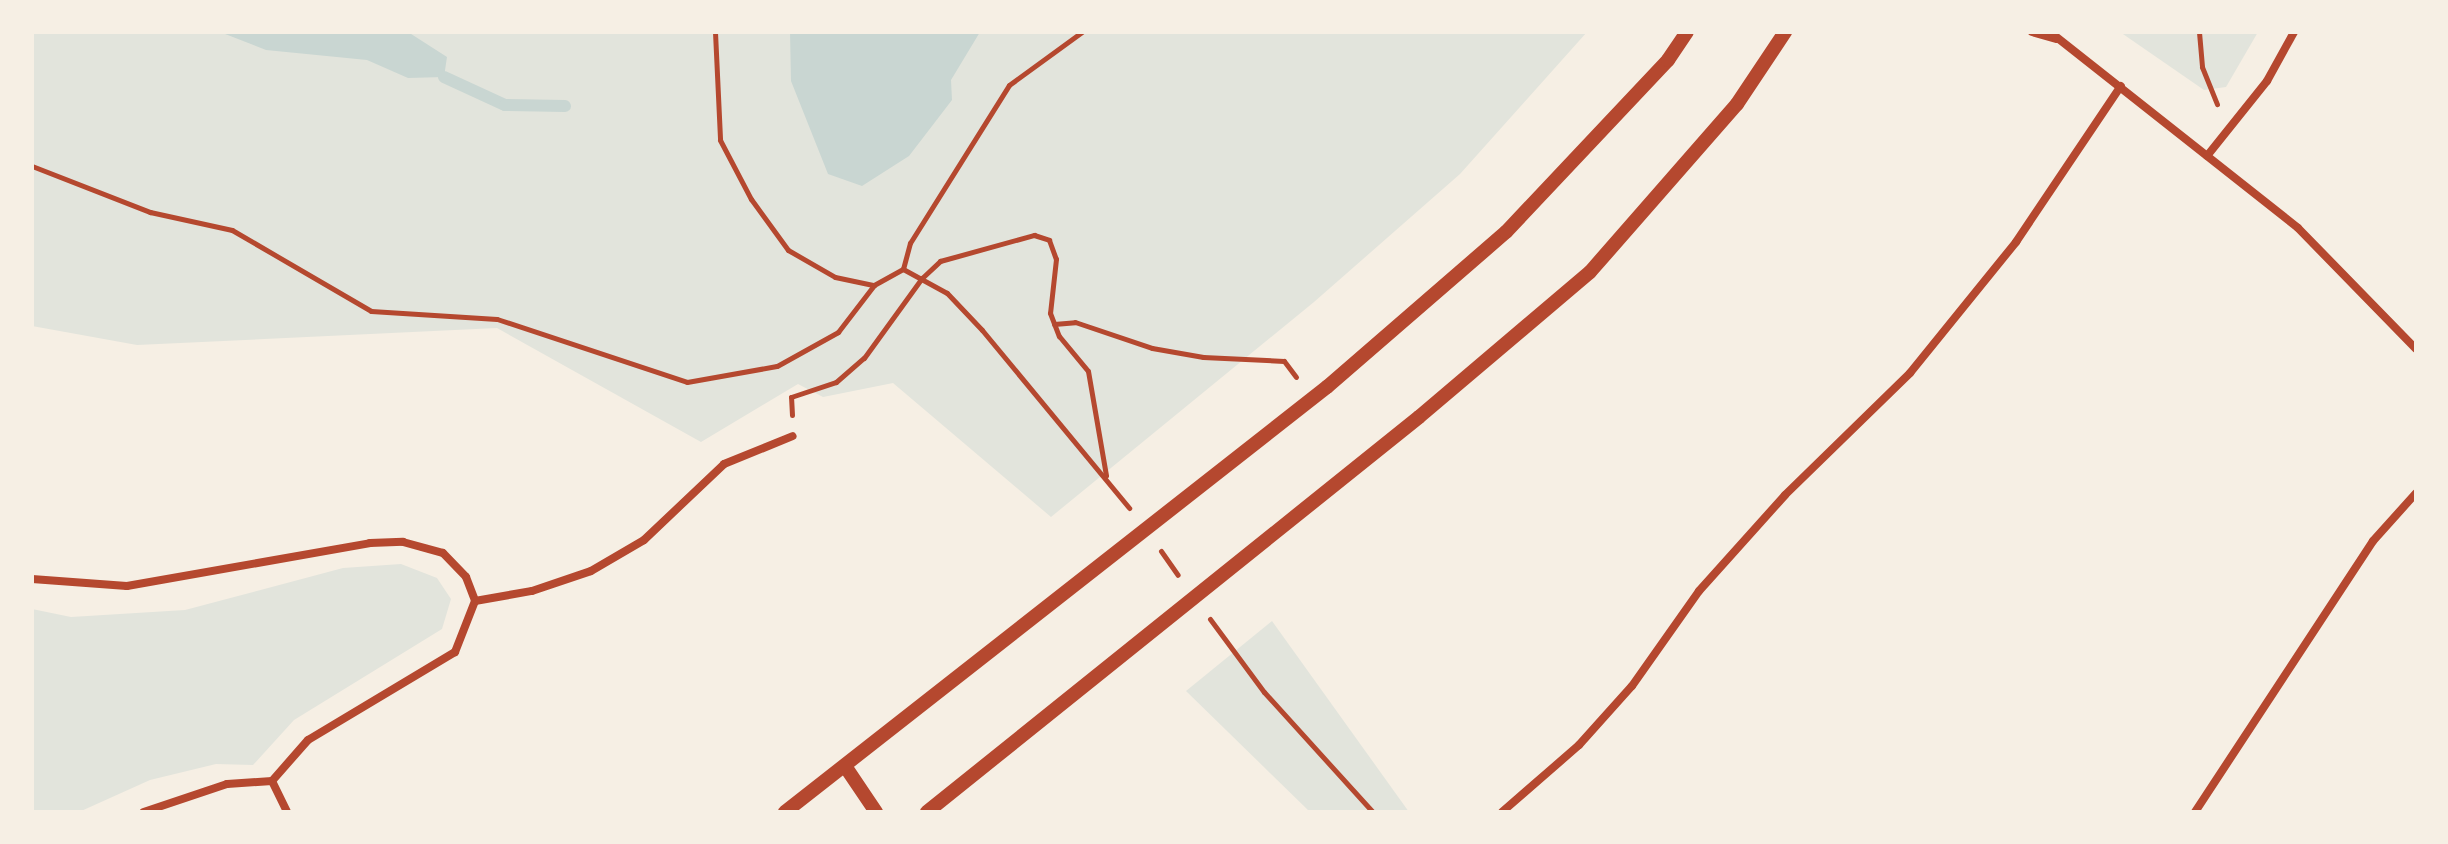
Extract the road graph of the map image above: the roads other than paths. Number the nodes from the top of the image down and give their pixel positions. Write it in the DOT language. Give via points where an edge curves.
graph roads {
  1 [pos="1687,32"];
  2 [pos="1785,32"];
  3 [pos="2032,32"];
  4 [pos="2294,32"];
  5 [pos="2054,36"];
  6 [pos="2121,86"];
  7 [pos="2207,156"];
  8 [pos="2416,349"];
  9 [pos="793,436"];
  10 [pos="2416,493"];
  11 [pos="32,579"];
  12 [pos="475,601"];
  13 [pos="847,769"];
  14 [pos="272,781"];
  15 [pos="940,807"];
  16 [pos="144,812"];
  17 [pos="287,812"];
  18 [pos="785,812"];
  19 [pos="876,812"];
  20 [pos="927,812"];
  21 [pos="1502,812"];
  22 [pos="2195,812"];
  1 -- 13 [label="street" via="1668,60 1506,232 1312,399"];
  2 -- 15 [label="street" via="1737,104 1590,272"];
  3 -- 5 [label="street"];
  4 -- 7 [label="street" via="2267,81"];
  5 -- 6 [label="street"];
  6 -- 7 [label="street"];
  6 -- 21 [label="street" via="2016,242 1910,373 1785,495 1699,591 1632,686 1579,745"];
  7 -- 8 [label="street" via="2298,228"];
  9 -- 12 [label="street" via="724,464 644,540 591,571 532,591"];
  10 -- 22 [label="street" via="2373,541"];
  11 -- 12 [label="street" via="127,586 370,543 403,542 443,553 466,577"];
  12 -- 14 [label="street" via="455,652 308,740"];
  13 -- 18 [label="street"];
  13 -- 19 [label="street"];
  14 -- 16 [label="street" via="227,784"];
  14 -- 17 [label="street"];
  15 -- 20 [label="street"];
}
